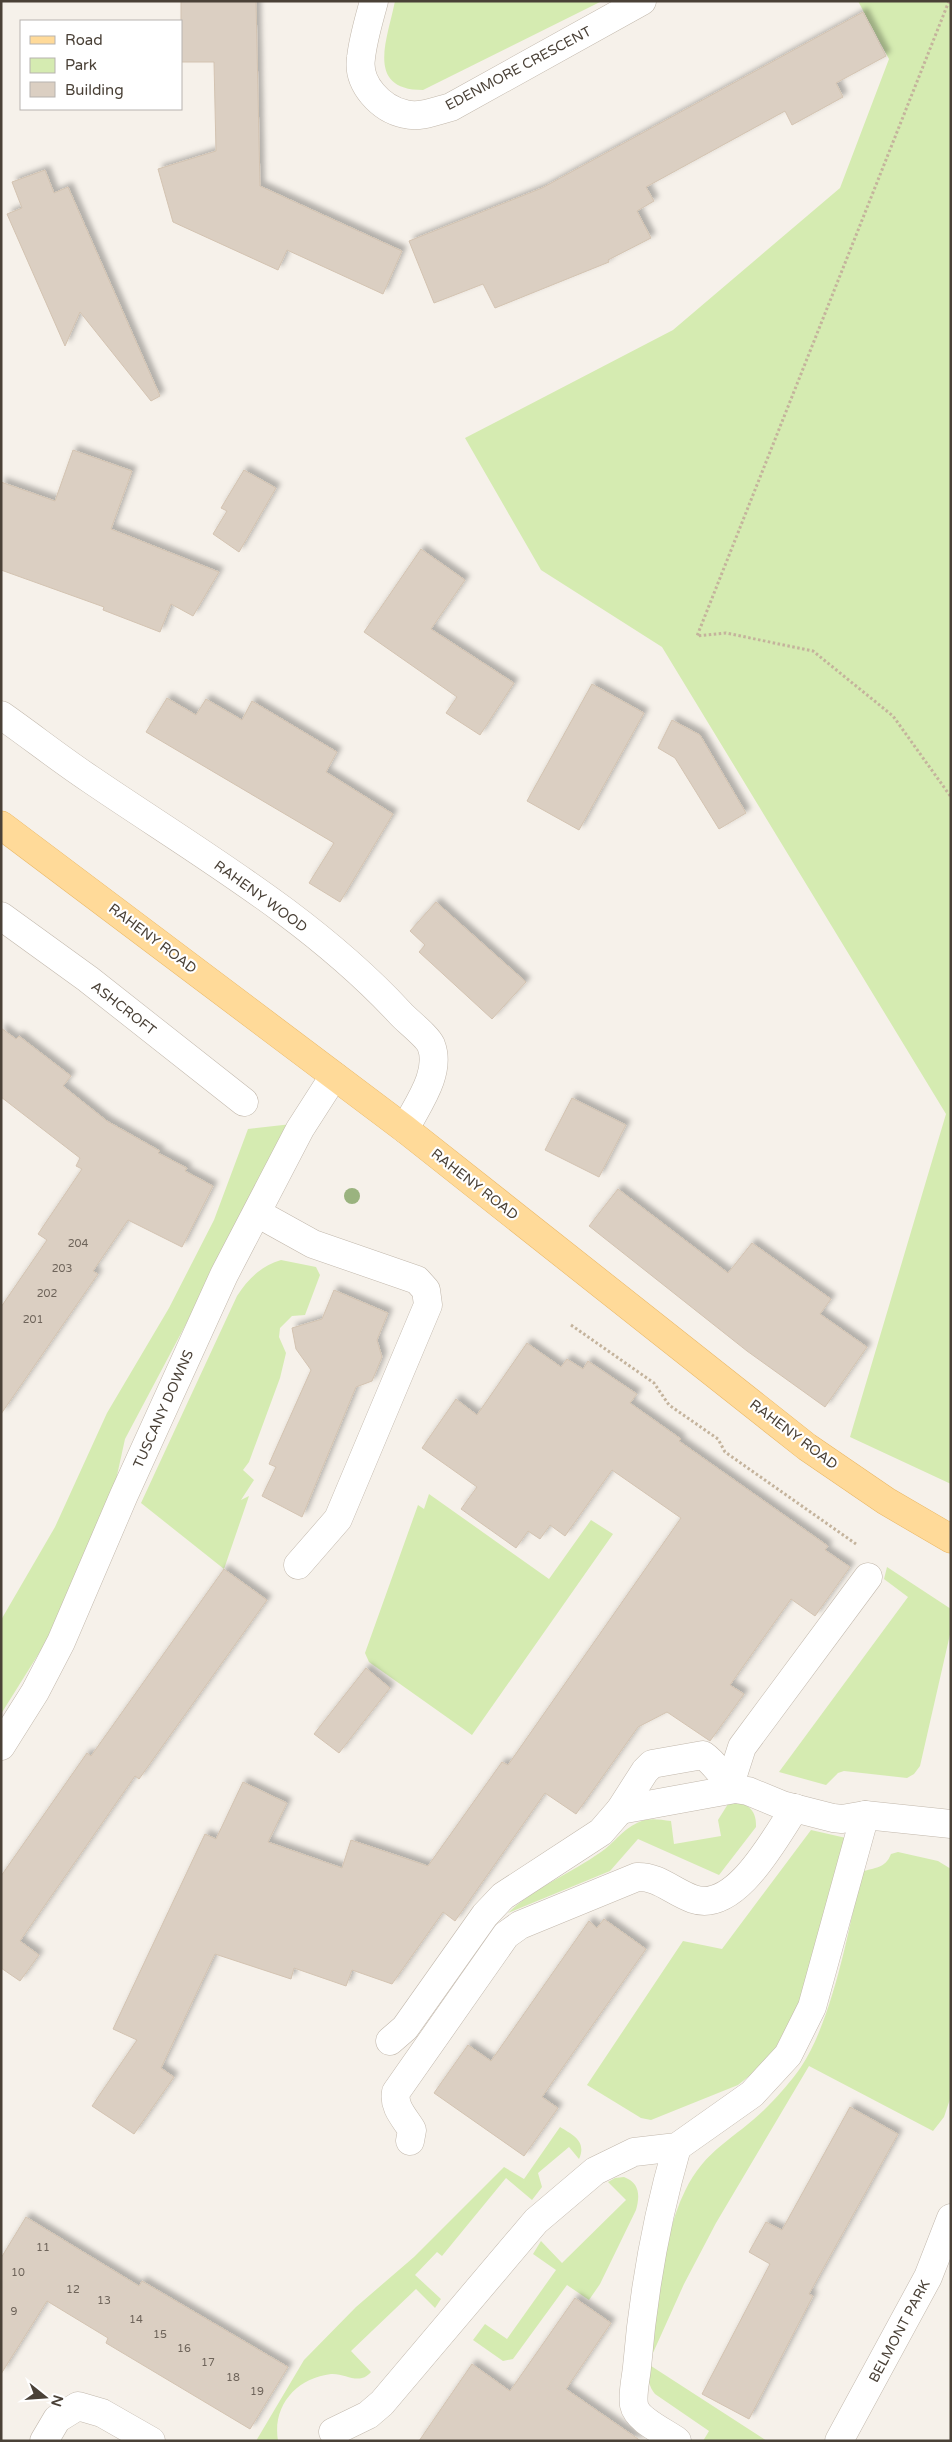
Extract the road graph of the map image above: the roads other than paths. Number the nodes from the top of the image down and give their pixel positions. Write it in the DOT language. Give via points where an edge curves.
graph roads {
  1 [pos="374,1"];
  2 [pos="642,1"];
  3 [pos="1,715"];
  4 [pos="1,825"];
  5 [pos="1,916"];
  6 [pos="334,1076"];
  7 [pos="244,1102"];
  8 [pos="405,1129"];
  9 [pos="257,1213"];
  10 [pos="951,1539"];
  11 [pos="298,1565"];
  12 [pos="868,1577"];
  13 [pos="1,1746"];
  14 [pos="735,1789"];
  15 [pos="795,1808"];
  16 [pos="620,1810"];
  17 [pos="865,1816"];
  18 [pos="951,1824"];
  19 [pos="390,2041"];
  20 [pos="410,2142"];
  21 [pos="677,2147"];
  22 [pos="951,2218"];
  23 [pos="333,2432"];
  24 [pos="44,2441"];
  25 [pos="150,2441"];
  26 [pos="677,2441"];
  27 [pos="839,2441"];
  1 -- 2 [label="street, EDENMORE CRESCENT" via="360,60 366,86 386,107 413,115 451,107"];
  3 -- 8 [label="street, RAHENY WOOD" via="285,912 374,986 431,1044 435,1065"];
  4 -- 6 [label="main road, RAHENY ROAD"];
  5 -- 7 [label="street, ASHCROFT" via="88,979"];
  6 -- 8 [label="main road, RAHENY ROAD"];
  6 -- 9 [label="street, TUSCANY DOWNS" via="300,1129"];
  8 -- 10 [label="main road, RAHENY ROAD" via="807,1447"];
  9 -- 11 [label="street" via="313,1244 417,1280 426,1290 428,1305 338,1519"];
  9 -- 13 [label="street, TUSCANY DOWNS" via="220,1284 61,1642"];
  12 -- 14 [label="street" via="742,1747 733,1775"];
  14 -- 15 [label="street"];
  14 -- 16 [label="street"];
  14 -- 16 [label="street" via="712,1761 702,1756 652,1764"];
  15 -- 17 [label="street" via="842,1819"];
  15 -- 20 [label="street" via="754,1867 728,1894 713,1900 694,1900 655,1880 637,1877 520,1925 506,1935 396,2092 401,2114 412,2130"];
  16 -- 19 [label="street" via="601,1832 497,1902 404,2028"];
  17 -- 18 [label="street"];
  17 -- 21 [label="street" via="812,2007 801,2033 788,2055 752,2094"];
  21 -- 23 [label="street" via="634,2152 594,2171 536,2221 382,2403 368,2415"];
  21 -- 26 [label="street" via="658,2228 639,2342 634,2404 638,2414"];
  22 -- 27 [label="street, BELMONT PARK" via="928,2277"];
  24 -- 25 [label="street" via="57,2419 78,2406 102,2413"];
}
